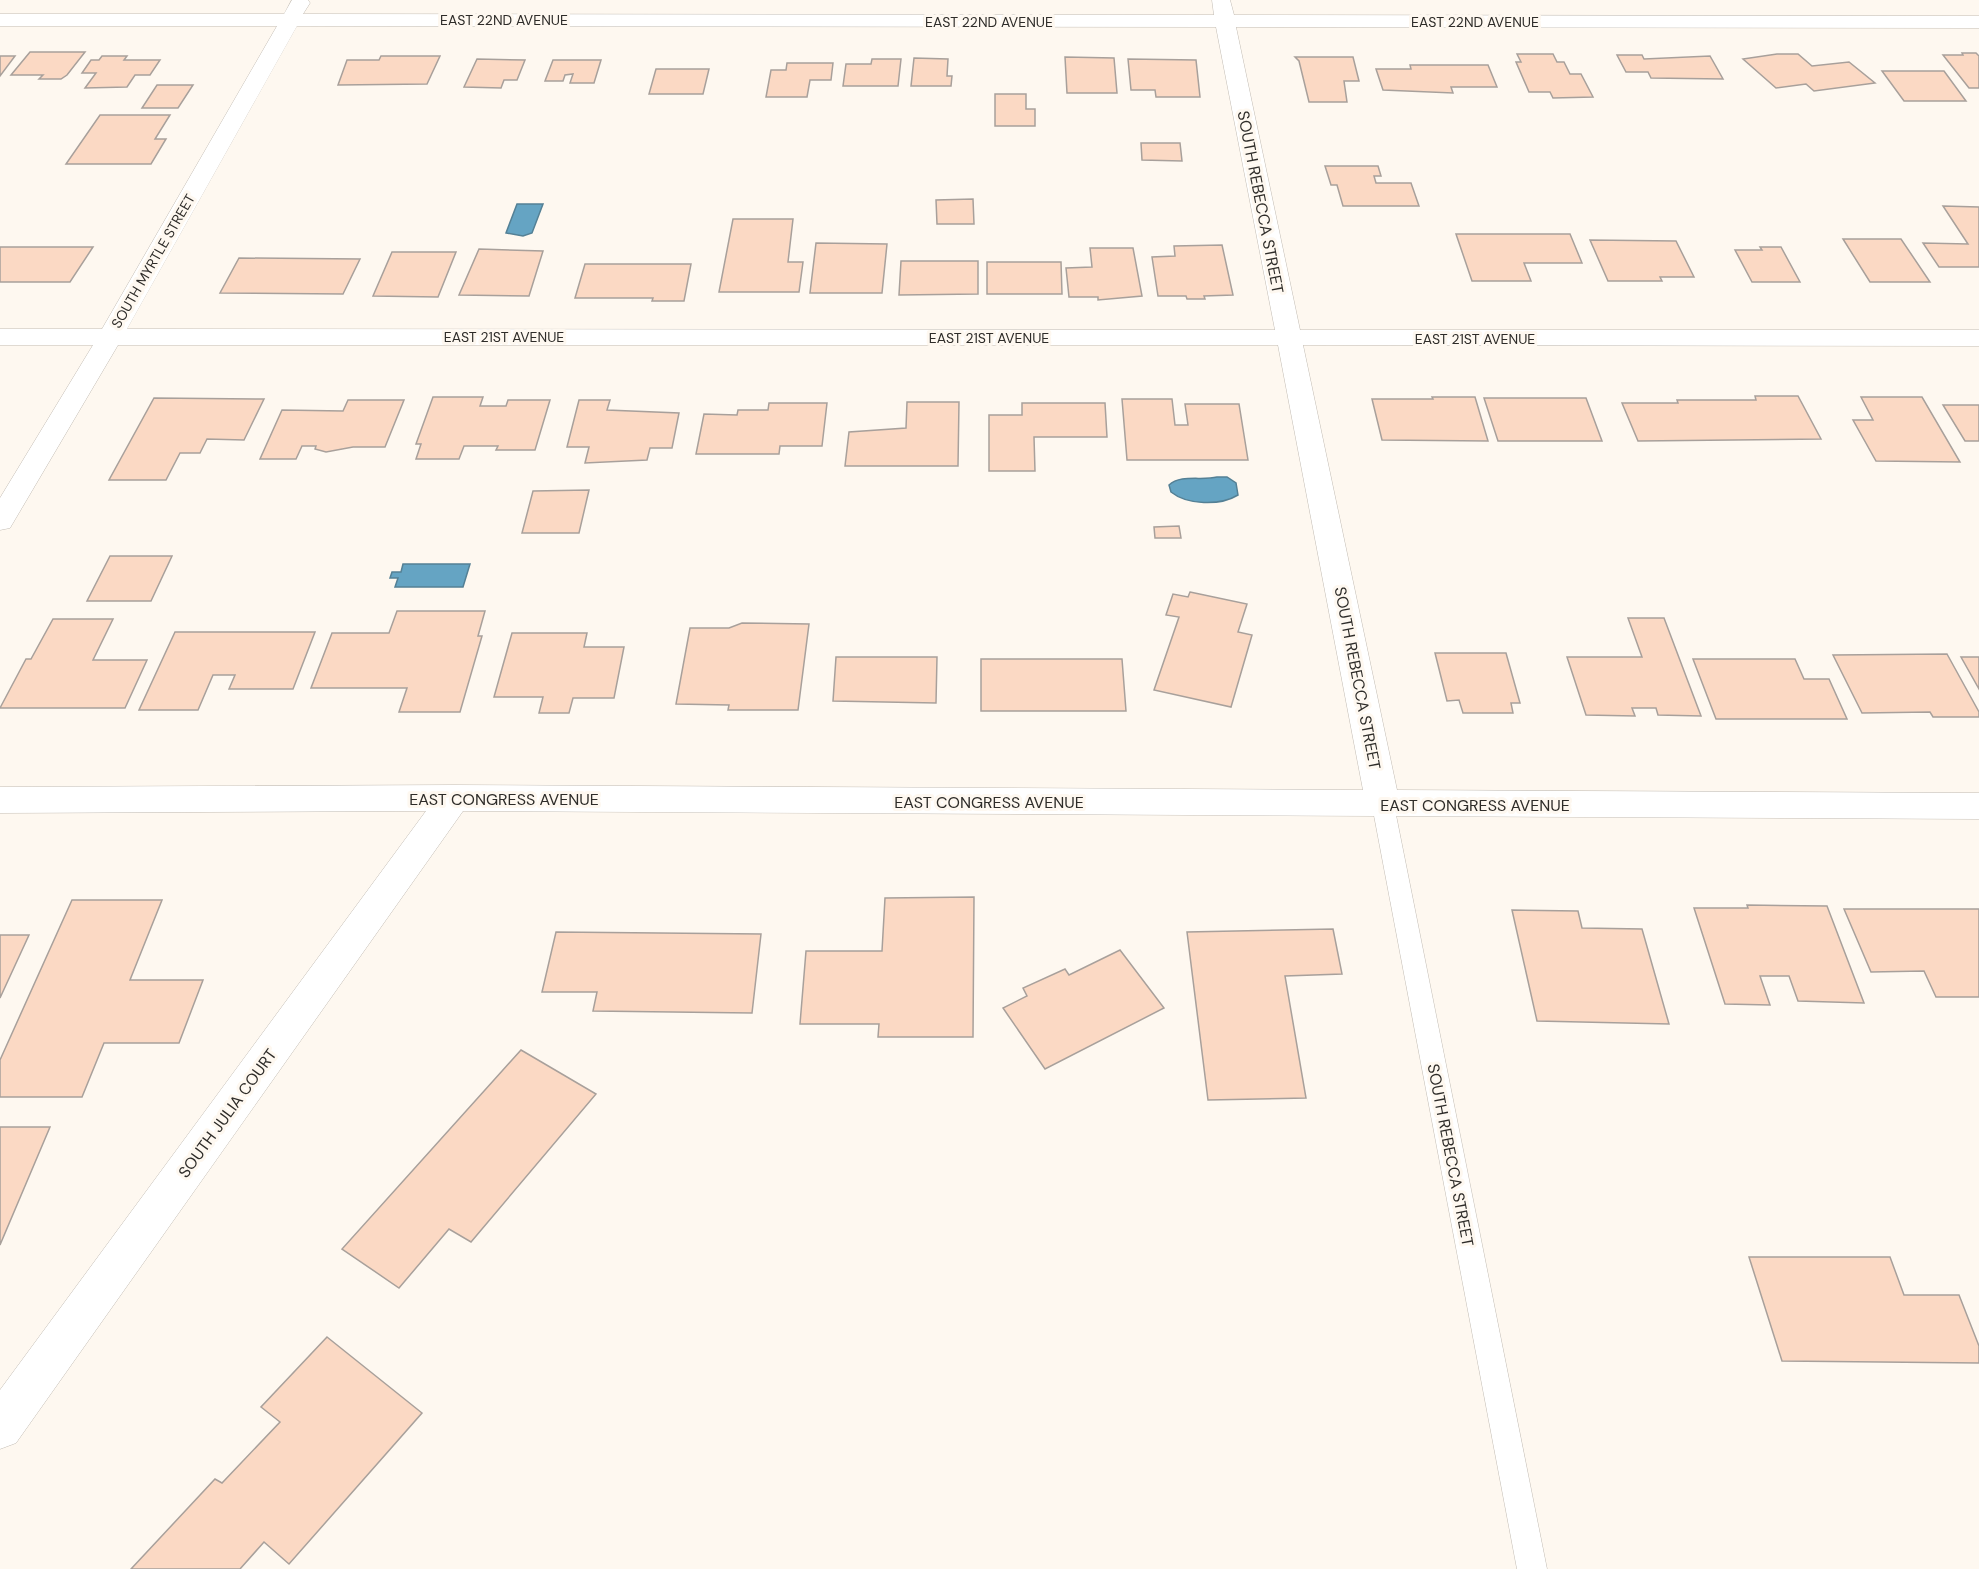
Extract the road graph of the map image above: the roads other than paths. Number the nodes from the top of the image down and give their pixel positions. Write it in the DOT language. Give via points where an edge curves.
graph roads {
  1 [pos="296,10"];
  2 [pos="1223,11"];
  3 [pos="0,20"];
  4 [pos="1979,22"];
  5 [pos="0,337"];
  6 [pos="110,337"];
  7 [pos="1979,338"];
  8 [pos="1289,339"];
  9 [pos="0,521"];
  10 [pos="454,798"];
  11 [pos="0,800"];
  12 [pos="1383,805"];
  13 [pos="1979,806"];
  14 [pos="0,1427"];
  15 [pos="1532,1569"];
  1 -- 2 [label="street, EAST 22ND AVENUE"];
  1 -- 3 [label="street, EAST 22ND AVENUE"];
  1 -- 6 [label="street, SOUTH MYRTLE STREET"];
  2 -- 4 [label="street, EAST 22ND AVENUE"];
  2 -- 8 [label="street, SOUTH REBECCA STREET"];
  5 -- 6 [label="street, EAST 21ST AVENUE"];
  6 -- 8 [label="street, EAST 21ST AVENUE"];
  6 -- 9 [label="street, SOUTH MYRTLE STREET"];
  7 -- 8 [label="street, EAST 21ST AVENUE"];
  8 -- 12 [label="street, SOUTH REBECCA STREET"];
  10 -- 11 [label="street, EAST CONGRESS AVENUE"];
  10 -- 12 [label="street, EAST CONGRESS AVENUE"];
  10 -- 14 [label="street, SOUTH JULIA COURT"];
  12 -- 13 [label="street, EAST CONGRESS AVENUE"];
  12 -- 15 [label="lane, SOUTH REBECCA STREET"];
}
